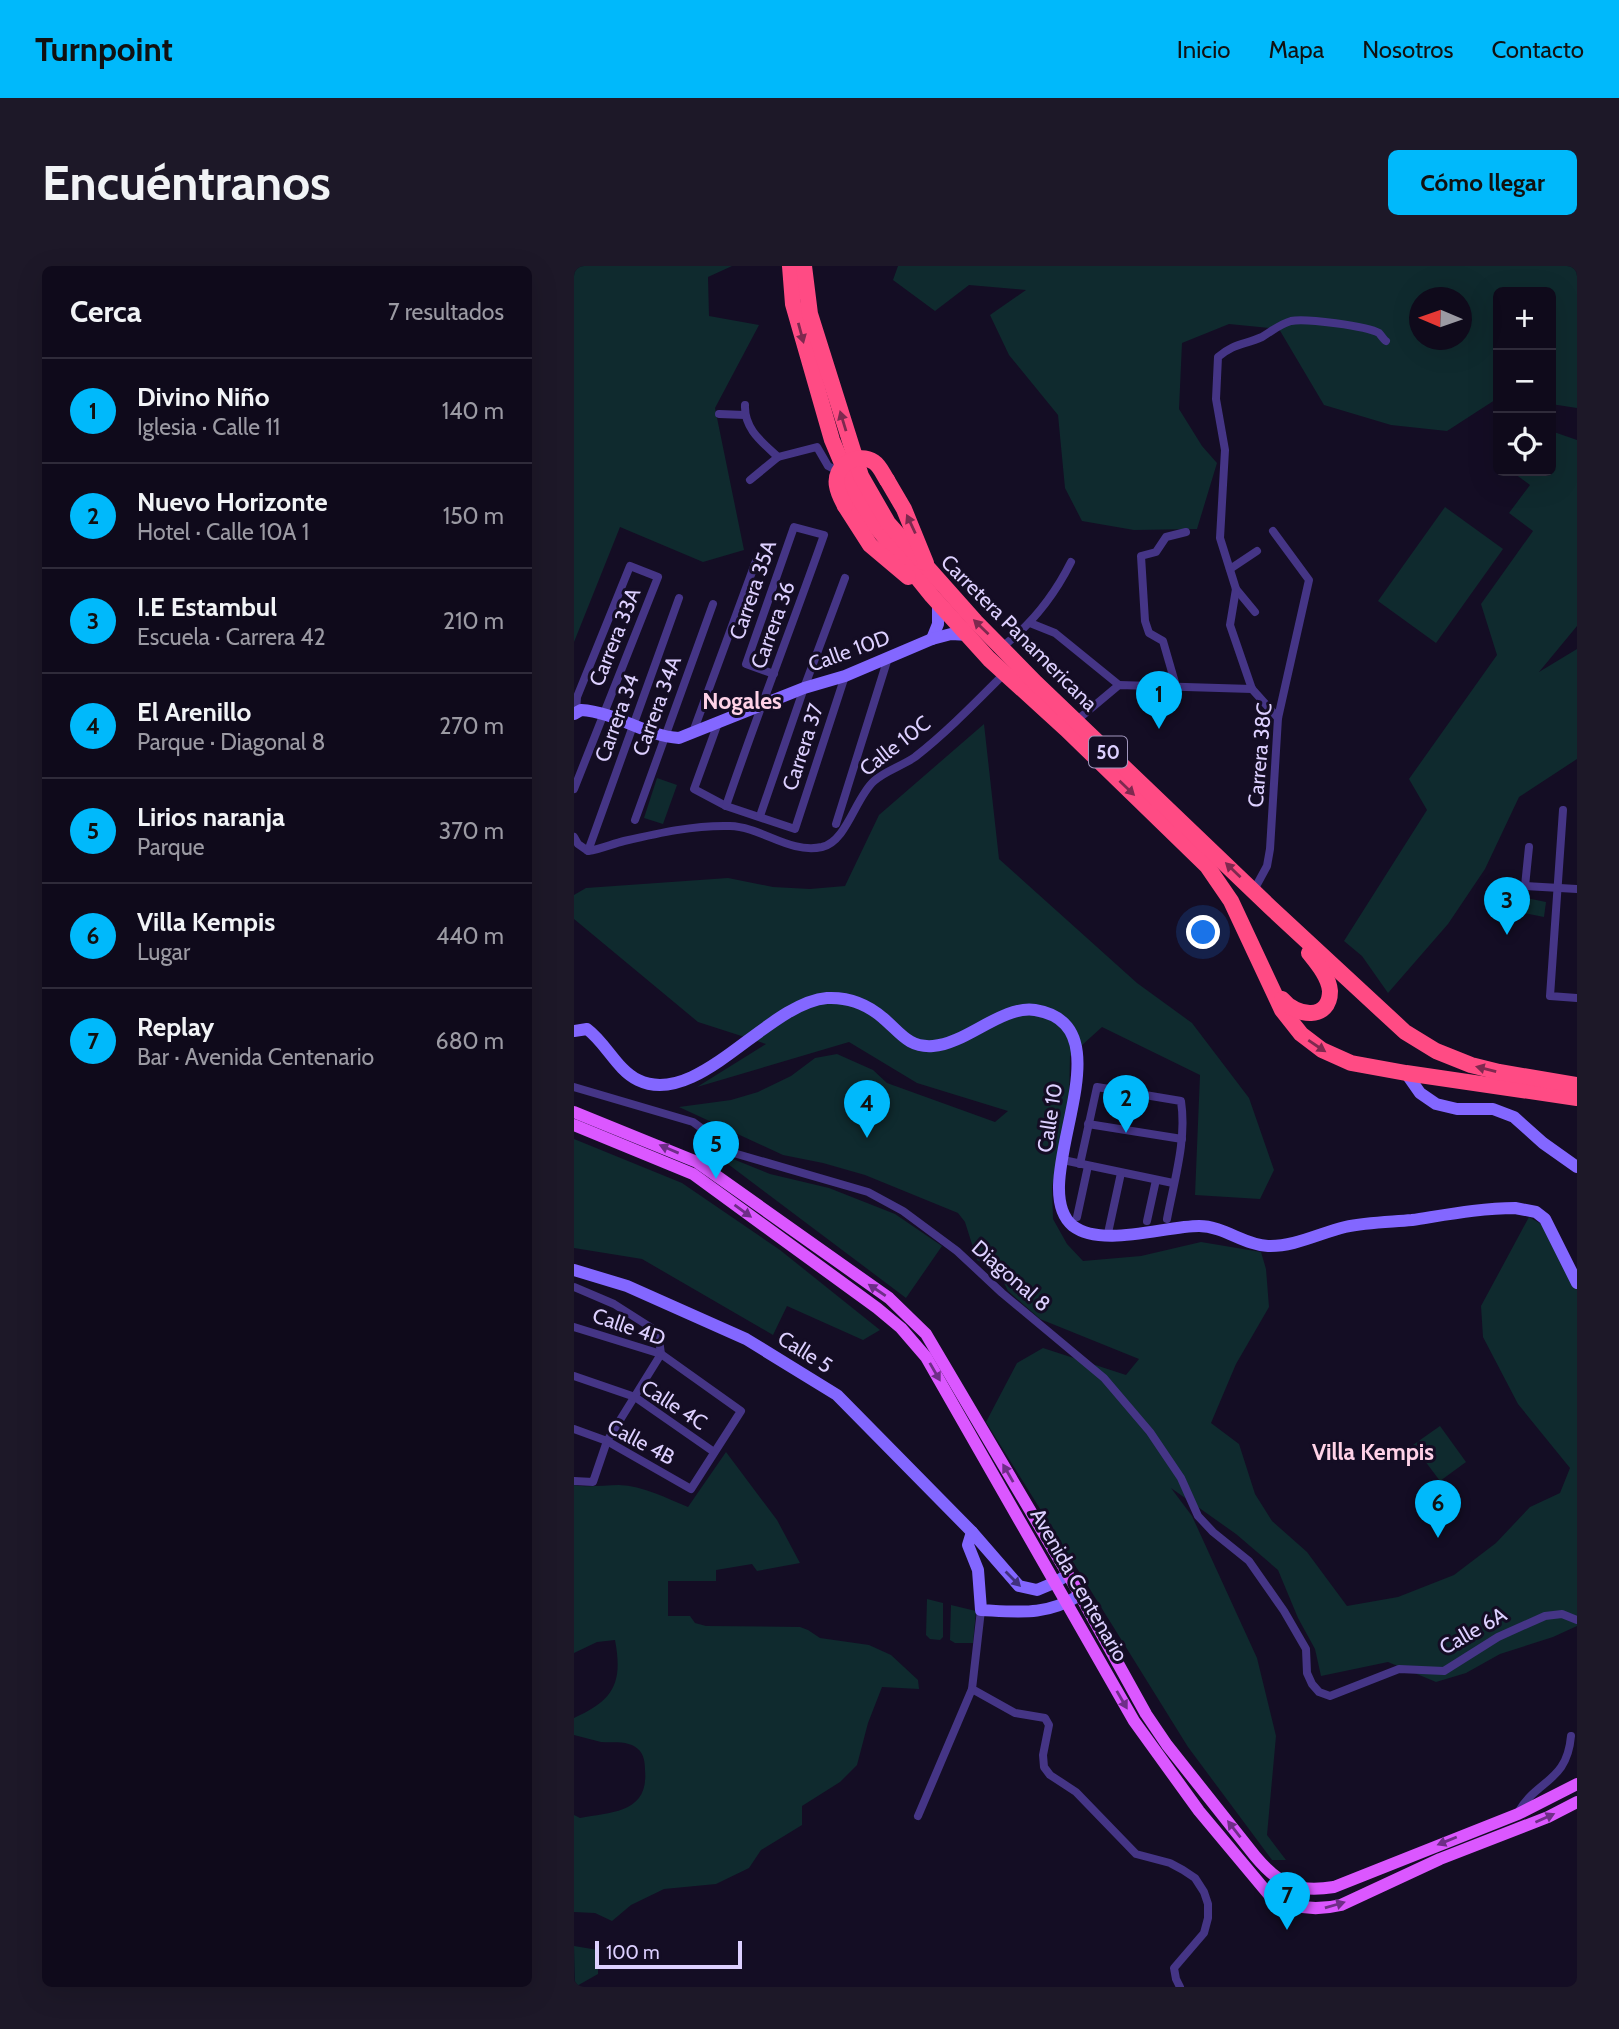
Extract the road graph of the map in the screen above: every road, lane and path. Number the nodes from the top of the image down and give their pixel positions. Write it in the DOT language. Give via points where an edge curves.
graph roads {
  1 [pos="790,266"];
  2 [pos="803,266"];
  3 [pos="1385,341"];
  4 [pos="745,405"];
  5 [pos="719,414"];
  6 [pos="745,415"];
  7 [pos="778,457"];
  8 [pos="846,474"];
  9 [pos="750,480"];
  10 [pos="794,527"];
  11 [pos="1273,531"];
  12 [pos="1186,532"];
  13 [pos="1256,551"];
  14 [pos="756,561"];
  15 [pos="1071,562"];
  16 [pos="1230,569"];
  17 [pos="929,572"];
  18 [pos="845,578"];
  19 [pos="1236,589"];
  20 [pos="679,598"];
  21 [pos="935,600"];
  22 [pos="713,604"];
  23 [pos="1255,612"];
  24 [pos="1030,623"];
  25 [pos="969,635"];
  26 [pos="932,639"];
  27 [pos="1002,648"];
  28 [pos="888,658"];
  29 [pos="1005,673"];
  30 [pos="775,674"];
  31 [pos="845,676"];
  32 [pos="1119,685"];
  33 [pos="1176,686"];
  34 [pos="804,688"];
  35 [pos="1252,689"];
  36 [pos="760,705"];
  37 [pos="577,712"];
  38 [pos="604,714"];
  39 [pos="1278,718"];
  40 [pos="1076,721"];
  41 [pos="718,723"];
  42 [pos="633,724"];
  43 [pos="692,735"];
  44 [pos="664,737"];
  45 [pos="574,789"];
  46 [pos="726,806"];
  47 [pos="1563,810"];
  48 [pos="760,816"];
  49 [pos="635,820"];
  50 [pos="836,824"];
  51 [pos="574,838"];
  52 [pos="1529,847"];
  53 [pos="588,851"];
  54 [pos="1557,888"];
  55 [pos="1577,889"];
  56 [pos="1254,890"];
  57 [pos="1281,918"];
  58 [pos="1265,974"];
  59 [pos="1577,998"];
  60 [pos="574,1031"];
  61 [pos="1406,1073"];
  62 [pos="1577,1085"];
  63 [pos="574,1087"];
  64 [pos="1577,1098"];
  65 [pos="574,1112"];
  66 [pos="1088,1124"];
  67 [pos="574,1125"];
  68 [pos="1182,1139"];
  69 [pos="1063,1160"];
  70 [pos="1084,1165"];
  71 [pos="1577,1167"];
  72 [pos="1121,1172"];
  73 [pos="1156,1180"];
  74 [pos="1173,1184"];
  75 [pos="1077,1217"];
  76 [pos="1167,1219"];
  77 [pos="1147,1222"];
  78 [pos="1108,1233"];
  79 [pos="574,1270"];
  80 [pos="1577,1283"];
  81 [pos="574,1287"];
  82 [pos="574,1327"];
  83 [pos="661,1354"];
  84 [pos="574,1376"];
  85 [pos="635,1397"];
  86 [pos="574,1429"];
  87 [pos="607,1441"];
  88 [pos="714,1452"];
  89 [pos="574,1481"];
  90 [pos="972,1532"];
  91 [pos="1067,1574"];
  92 [pos="1056,1582"];
  93 [pos="1080,1595"];
  94 [pos="1067,1603"];
  95 [pos="981,1610"];
  96 [pos="1577,1619"];
  97 [pos="1118,1665"];
  98 [pos="1106,1671"];
  99 [pos="972,1689"];
  100 [pos="1349,1690"];
  101 [pos="1572,1736"];
  102 [pos="1577,1784"];
  103 [pos="1577,1802"];
  104 [pos="1518,1814"];
  105 [pos="918,1816"];
  106 [pos="1180,1987"];
  1 -- 8 [label="highway, Carretera Panamericana / 50, one-way" via="793,304"];
  17 -- 2 [label="highway, Carretera Panamericana / 50, one-way" via="888,523 861,476 810,314"];
  3 -- 16 [label="street" via="1380,333 1295,320 1230,347 1218,357 1216,399 1226,458 1220,538"];
  4 -- 6 [label="street"];
  5 -- 6 [label="street"];
  6 -- 7 [label="street" via="755,436"];
  7 -- 8 [label="street" via="817,447 828,466"];
  7 -- 9 [label="street"];
  8 -- 21 [label="highway, Carretera Panamericana / 50" via="870,519"];
  10 -- 30 [label="street, Carrera 35A" via="746,664"];
  10 -- 30 [label="street, Carrera 36" via="824,536"];
  11 -- 39 [label="street, Carrera 38C" via="1309,580"];
  12 -- 33 [label="street" via="1166,537 1156,552 1141,556 1145,621 1149,633 1163,641"];
  13 -- 16 [label="street"];
  14 -- 43 [label="street"];
  15 -- 24 [label="street" via="1057,590"];
  16 -- 19 [label="street"];
  17 -- 21 [label="highway, one-way, bridge" via="909,519 873,462 852,459 843,465 836,485 870,545"];
  27 -- 17 [label="highway, Carretera Panamericana / 50, one-way"];
  18 -- 34 [label="street"];
  19 -- 23 [label="street"];
  19 -- 35 [label="street" via="1230,625"];
  20 -- 42 [label="street, Carrera 34"];
  21 -- 25 [label="highway, Carretera Panamericana / 50"];
  21 -- 26 [label="street" via="938,624"];
  22 -- 44 [label="street, Carrera 34A"];
  24 -- 27 [label="street"];
  24 -- 32 [label="street" via="1055,633"];
  25 -- 26 [label="street, Calle 10D"];
  25 -- 29 [label="highway, Carretera Panamericana / 50"];
  26 -- 28 [label="street, Calle 10D"];
  27 -- 40 [label="highway, Carretera Panamericana / 50"];
  28 -- 31 [label="street, Calle 10D"];
  28 -- 50 [label="street"];
  29 -- 53 [label="street, Calle 10C" via="914,757 873,782 843,831 825,846 782,843 756,831 722,826 675,830"];
  29 -- 58 [label="highway, Carretera Panamericana / 50, one-way" via="1207,866 1231,901"];
  30 -- 36 [label="street, Carrera 36"];
  31 -- 34 [label="street, Calle 10D"];
  31 -- 48 [label="street, Carrera 37" via="795,829"];
  32 -- 33 [label="street"];
  32 -- 40 [label="street"];
  33 -- 35 [label="street"];
  34 -- 36 [label="street, Calle 10D"];
  34 -- 48 [label="street"];
  35 -- 39 [label="street"];
  36 -- 41 [label="street, Calle 10D"];
  36 -- 46 [label="street, Carrera 36"];
  37 -- 38 [label="street, Calle 10D"];
  37 -- 38 [label="street, Carrera 33A" via="577,697 630,566 658,577"];
  38 -- 42 [label="street, Calle 10D"];
  38 -- 45 [label="street, Carrera 33A"];
  39 -- 56 [label="street, Carrera 38C" via="1270,849"];
  56 -- 40 [label="highway, Carretera Panamericana / 50, one-way"];
  41 -- 43 [label="street, Calle 10D"];
  41 -- 46 [label="street" via="694,789"];
  42 -- 44 [label="street, Calle 10D"];
  42 -- 53 [label="street, Carrera 34"];
  43 -- 44 [label="street, Calle 10D"];
  44 -- 49 [label="street, Carrera 34A"];
  46 -- 48 [label="street"];
  47 -- 54 [label="street"];
  51 -- 53 [label="street"];
  52 -- 54 [label="street" via="1525,886"];
  54 -- 55 [label="street"];
  54 -- 59 [label="street" via="1550,996"];
  56 -- 57 [label="highway, Carretera Panamericana / 50"];
  57 -- 58 [label="highway" via="1323,973 1329,998 1315,1013 1301,1013 1286,1004"];
  62 -- 57 [label="highway, Carretera Panamericana / 50, one-way" via="1487,1070 1436,1051 1396,1024"];
  58 -- 61 [label="highway, Carretera Panamericana / 50, one-way" via="1290,1022 1322,1050 1351,1063"];
  60 -- 69 [label="street, Calle 10" via="587,1029 599,1038 634,1078 651,1085 670,1085 701,1072 790,1011 823,998 862,1004 916,1045 946,1044 1007,1015 1032,1009 1052,1014 1076,1043 1076,1088"];
  61 -- 64 [label="highway, Carretera Panamericana / 50"];
  61 -- 71 [label="street" via="1420,1093 1436,1104 1493,1109 1514,1117"];
  63 -- 100 [label="street, Diagonal 8" via="693,1122 737,1154 867,1192 903,1211 957,1251 1104,1378 1150,1432 1181,1478 1198,1516 1249,1561 1284,1611 1306,1649 1312,1684 1330,1696"];
  91 -- 65 [label="main road, Avenida Centenario, one-way" via="937,1350 900,1307 697,1162"];
  66 -- 68 [label="street"];
  66 -- 68 [label="street" via="1097,1087 1181,1101"];
  66 -- 70 [label="street"];
  67 -- 92 [label="main road, Avenida Centenario, one-way" via="692,1174 901,1328 926,1357"];
  68 -- 74 [label="street"];
  69 -- 70 [label="street"];
  69 -- 80 [label="street, Calle 10" via="1060,1205 1073,1226 1089,1234 1198,1226 1219,1228 1267,1246 1354,1226 1514,1208 1536,1212 1545,1219"];
  70 -- 72 [label="street"];
  70 -- 75 [label="street"];
  72 -- 73 [label="street"];
  72 -- 78 [label="street"];
  73 -- 74 [label="street"];
  73 -- 77 [label="street"];
  74 -- 76 [label="street"];
  79 -- 90 [label="street, Calle 5" via="627,1286 746,1339 837,1395"];
  81 -- 83 [label="street" via="614,1304 658,1332"];
  82 -- 83 [label="street, Calle 4D"];
  83 -- 85 [label="street"];
  83 -- 88 [label="street, Calle 4D" via="741,1411"];
  84 -- 85 [label="street, Calle 4C"];
  85 -- 87 [label="street"];
  85 -- 88 [label="street, Calle 4C"];
  86 -- 87 [label="street, Calle 4B"];
  87 -- 88 [label="street, Calle 4B" via="691,1489"];
  87 -- 89 [label="street" via="593,1482"];
  90 -- 92 [label="street, Calle 5, one-way" via="1019,1586 1037,1590"];
  90 -- 95 [label="street" via="968,1545 978,1570"];
  91 -- 92 [label="street, Calle 5"];
  91 -- 93 [label="main road, Avenida Centenario"];
  92 -- 94 [label="main road, Avenida Centenario"];
  93 -- 94 [label="street"];
  93 -- 97 [label="main road, Avenida Centenario"];
  94 -- 95 [label="street" via="1040,1612"];
  94 -- 98 [label="main road, Avenida Centenario"];
  95 -- 99 [label="street"];
  96 -- 100 [label="street, Calle 6A" via="1562,1614 1545,1616 1498,1637 1444,1671 1399,1669"];
  97 -- 98 [label="main road"];
  104 -- 97 [label="main road, Avenida Centenario, one-way" via="1334,1887 1293,1886 1267,1870 1175,1755"];
  98 -- 103 [label="main road, Avenida Centenario, one-way" via="1158,1755 1260,1885 1281,1902 1306,1909 1341,1905"];
  99 -- 105 [label="street"];
  99 -- 106 [label="street" via="1015,1713 1045,1718 1049,1725 1044,1767 1050,1775 1076,1792 1136,1854 1170,1863 1195,1878 1208,1904 1208,1918 1198,1941 1174,1968"];
  101 -- 104 [label="street" via="1562,1770 1528,1799"];
  102 -- 104 [label="main road, Avenida Centenario"];
}
